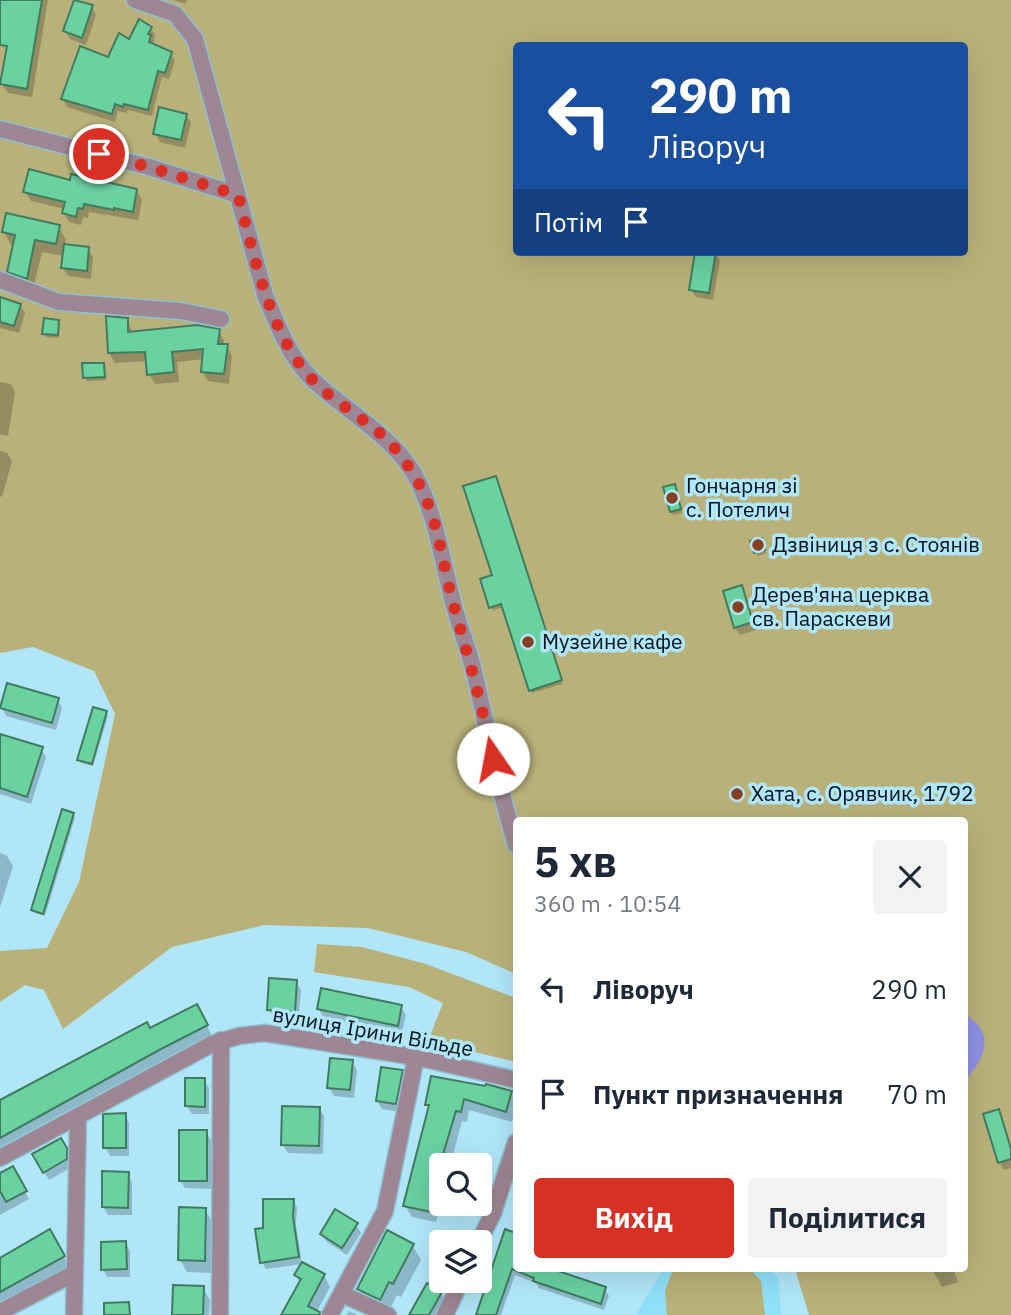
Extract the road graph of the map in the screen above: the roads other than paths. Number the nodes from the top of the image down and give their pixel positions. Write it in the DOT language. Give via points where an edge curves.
graph roads {
  1 [pos="135,0"];
  2 [pos="0,129"];
  3 [pos="238,195"];
  4 [pos="0,280"];
  5 [pos="221,320"];
  6 [pos="513,836"];
  7 [pos="221,1040"];
  8 [pos="416,1057"];
  9 [pos="513,1079"];
  10 [pos="78,1118"];
  11 [pos="513,1151"];
  12 [pos="0,1158"];
  13 [pos="485,1230"];
  14 [pos="74,1274"];
  15 [pos="455,1293"];
  16 [pos="342,1294"];
  17 [pos="0,1312"];
  18 [pos="74,1315"];
  19 [pos="220,1315"];
  20 [pos="330,1315"];
  21 [pos="388,1315"];
  22 [pos="445,1315"];
  1 -- 3 [label="street" via="176,14 195,39"];
  2 -- 3 [label="street"];
  3 -- 6 [label="street" via="265,295 280,331 308,376 383,436 419,484 442,546"];
  4 -- 5 [label="street" via="59,302 181,311"];
  7 -- 8 [label="street, вулиця Ірини Вільде" via="265,1033"];
  7 -- 10 [label="street, вулиця Ірини Вільде"];
  7 -- 19 [label="street"];
  8 -- 9 [label="street, вулиця Ірини Вільде"];
  8 -- 16 [label="street" via="385,1211"];
  10 -- 12 [label="street, вулиця Ірини Вільде"];
  10 -- 14 [label="street"];
  11 -- 13 [label="street"];
  14 -- 17 [label="street"];
  14 -- 18 [label="street"];
  15 -- 22 [label="street"];
  16 -- 20 [label="street"];
  16 -- 21 [label="street"];
}
